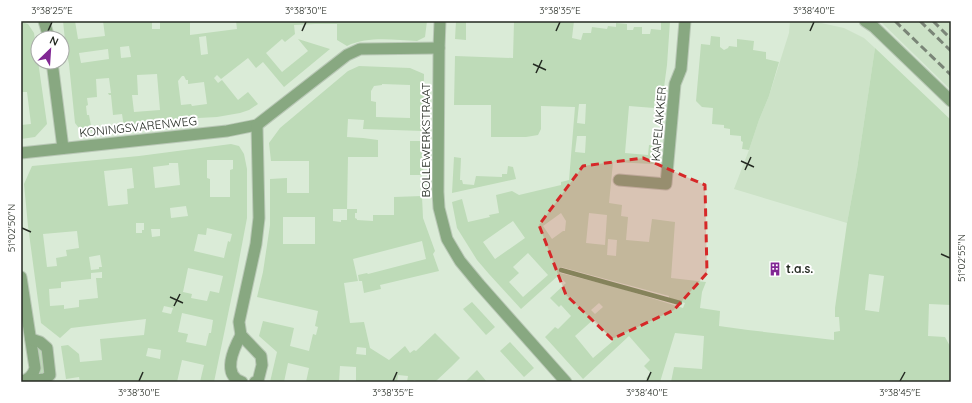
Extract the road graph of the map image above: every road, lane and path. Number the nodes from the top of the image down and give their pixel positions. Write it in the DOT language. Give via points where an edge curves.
graph roads {
  1 [pos="440,21"];
  2 [pos="686,21"];
  3 [pos="865,21"];
  4 [pos="439,48"];
  5 [pos="53,70"];
  6 [pos="951,102"];
  7 [pos="257,125"];
  8 [pos="63,148"];
  9 [pos="21,153"];
  10 [pos="619,180"];
  11 [pos="21,277"];
  12 [pos="241,335"];
  13 [pos="31,339"];
  14 [pos="22,381"];
  15 [pos="242,382"];
  16 [pos="255,382"];
  17 [pos="566,382"];
  1 -- 4 [label="street, BOLLEWERKSTRAAT"];
  2 -- 10 [label="street, KAPELAKKER" via="681,69 675,84 666,184"];
  3 -- 6 [label="street"];
  4 -- 7 [label="street, KONINGSVARENWEG" via="360,49 347,55"];
  4 -- 17 [label="street, BOLLEWERKSTRAAT" via="438,192 439,208 447,239 460,261 479,284"];
  5 -- 8 [label="street"];
  7 -- 8 [label="street, KONINGSVARENWEG" via="227,131"];
  7 -- 12 [label="street" via="259,218 239,322"];
  8 -- 9 [label="street, KONINGSVARENWEG"];
  11 -- 13 [label="street"];
  12 -- 15 [label="street" via="235,345 230,368 237,380"];
  12 -- 16 [label="street" via="261,356 262,365 258,381"];
  13 -- 14 [label="street" via="35,368 30,378"];
  13 -- 14 [label="street" via="47,348 50,375 45,379"];
}
